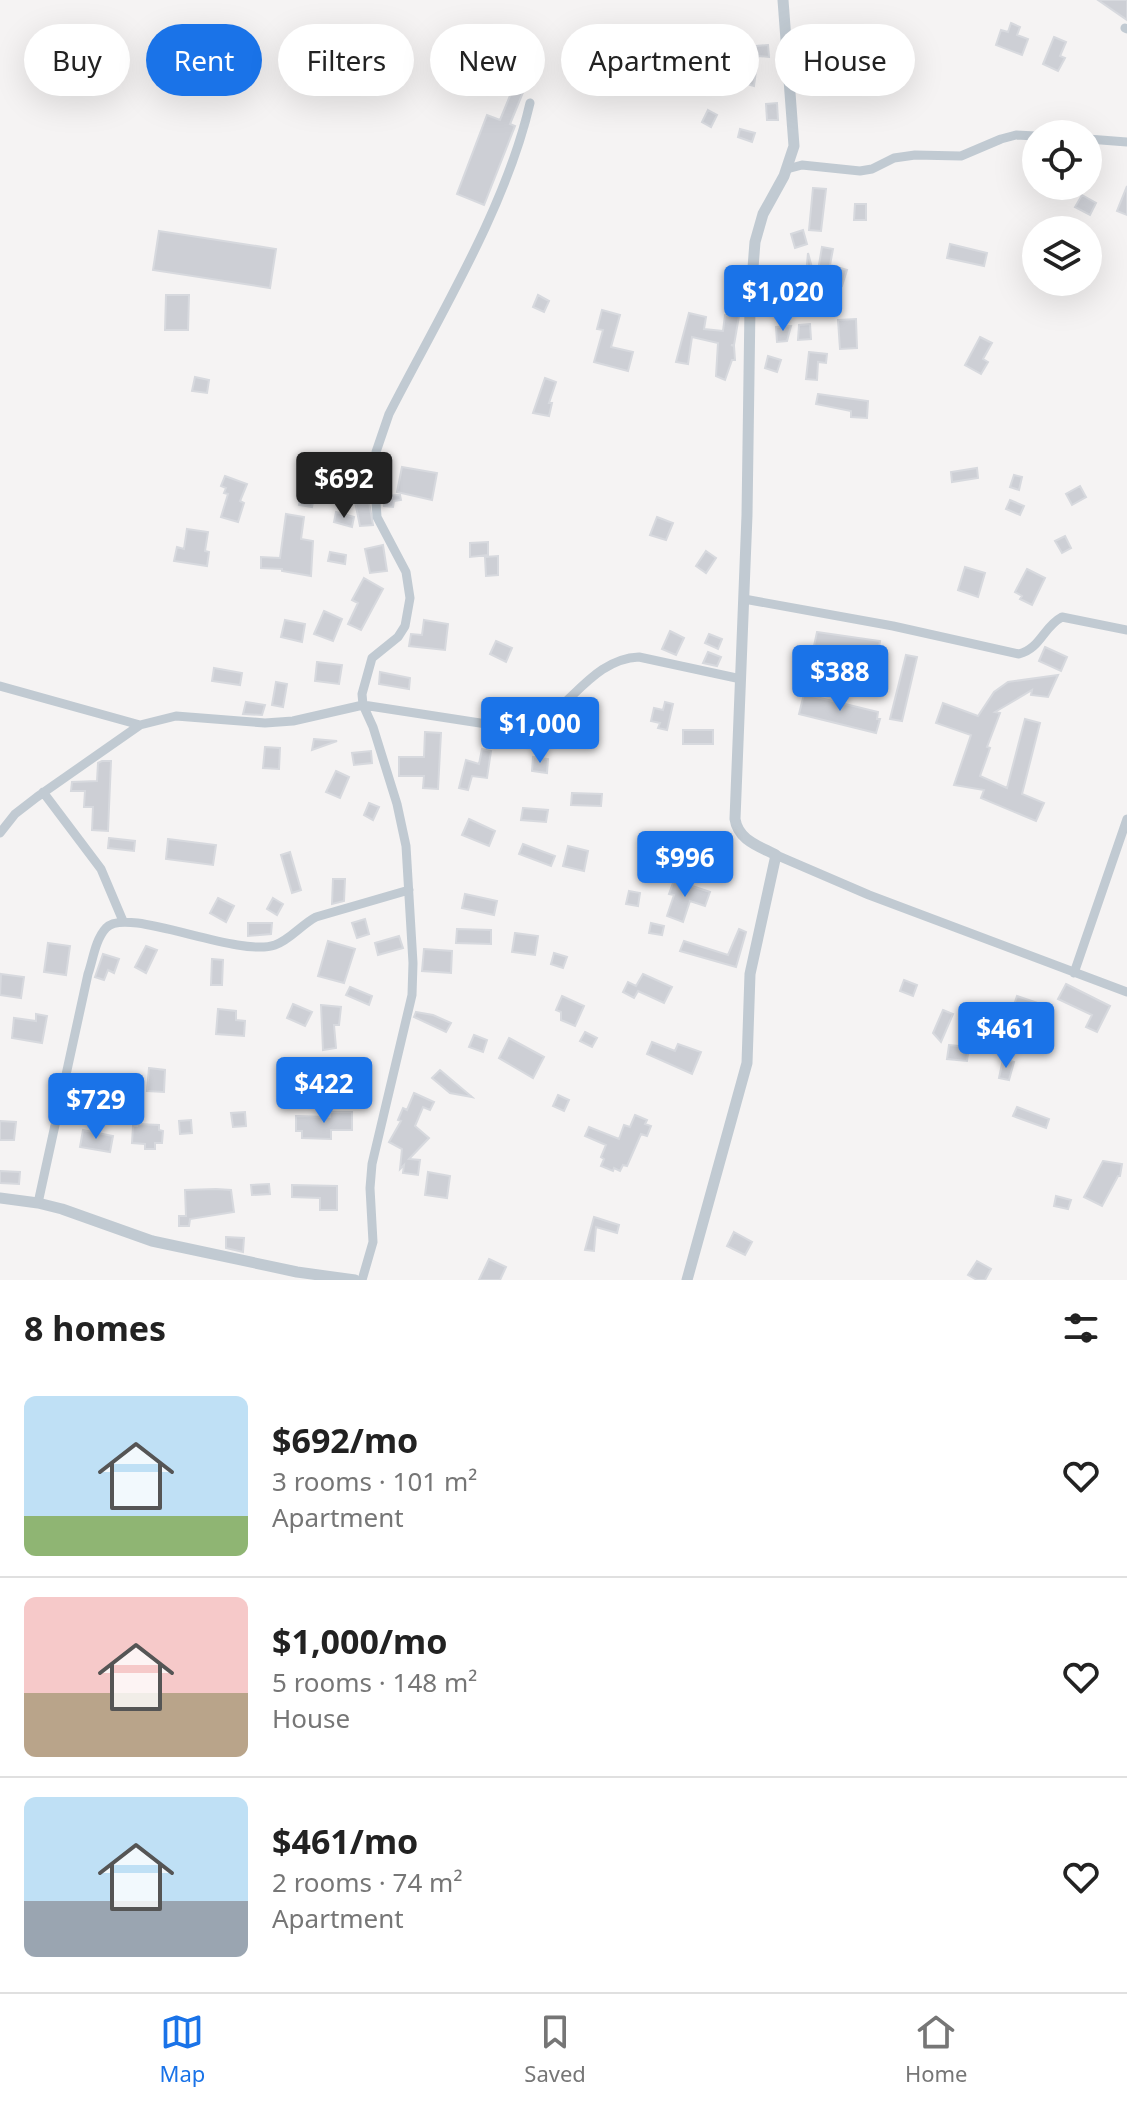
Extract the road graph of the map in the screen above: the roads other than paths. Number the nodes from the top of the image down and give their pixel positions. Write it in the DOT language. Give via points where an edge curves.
graph roads {
  1 [pos="783,0"];
  2 [pos="530,103"];
  3 [pos="1022,135"];
  4 [pos="1102,140"];
  5 [pos="1127,142"];
  6 [pos="787,169"];
  7 [pos="744,599"];
  8 [pos="1127,630"];
  9 [pos="741,679"];
  10 [pos="0,686"];
  11 [pos="363,705"];
  12 [pos="140,725"];
  13 [pos="43,792"];
  14 [pos="1127,819"];
  15 [pos="0,833"];
  16 [pos="776,855"];
  17 [pos="409,890"];
  18 [pos="123,921"];
  19 [pos="1074,973"];
  20 [pos="1127,992"];
  21 [pos="0,1198"];
  22 [pos="38,1203"];
  23 [pos="355,1280"];
  24 [pos="362,1280"];
  25 [pos="687,1280"];
  1 -- 6 [label="street" via="794,146"];
  2 -- 11 [label="street" via="504,184 389,414 376,452 377,517 406,572 410,598 405,626 372,658"];
  3 -- 6 [label="street" via="961,156 894,158 860,171"];
  4 -- 5 [label="street"];
  6 -- 7 [label="street" via="755,242"];
  7 -- 8 [label="street" via="1019,654 1030,651 1062,617"];
  7 -- 9 [label="street"];
  9 -- 11 [label="street" via="627,657 609,664 538,723 519,729"];
  9 -- 16 [label="street" via="737,830"];
  10 -- 12 [label="street"];
  11 -- 12 [label="street" via="293,721 176,716"];
  11 -- 17 [label="street" via="397,804"];
  12 -- 13 [label="street"];
  13 -- 15 [label="street"];
  13 -- 18 [label="street" via="101,869"];
  14 -- 19 [label="street"];
  16 -- 19 [label="street"];
  16 -- 25 [label="street" via="750,974 747,1063"];
  17 -- 18 [label="street" via="316,917 276,945 258,947"];
  17 -- 24 [label="street" via="412,995 372,1164 373,1242"];
  18 -- 22 [label="street" via="106,927 88,974"];
  19 -- 20 [label="street"];
  21 -- 22 [label="street"];
  22 -- 23 [label="street" via="152,1241"];
}
